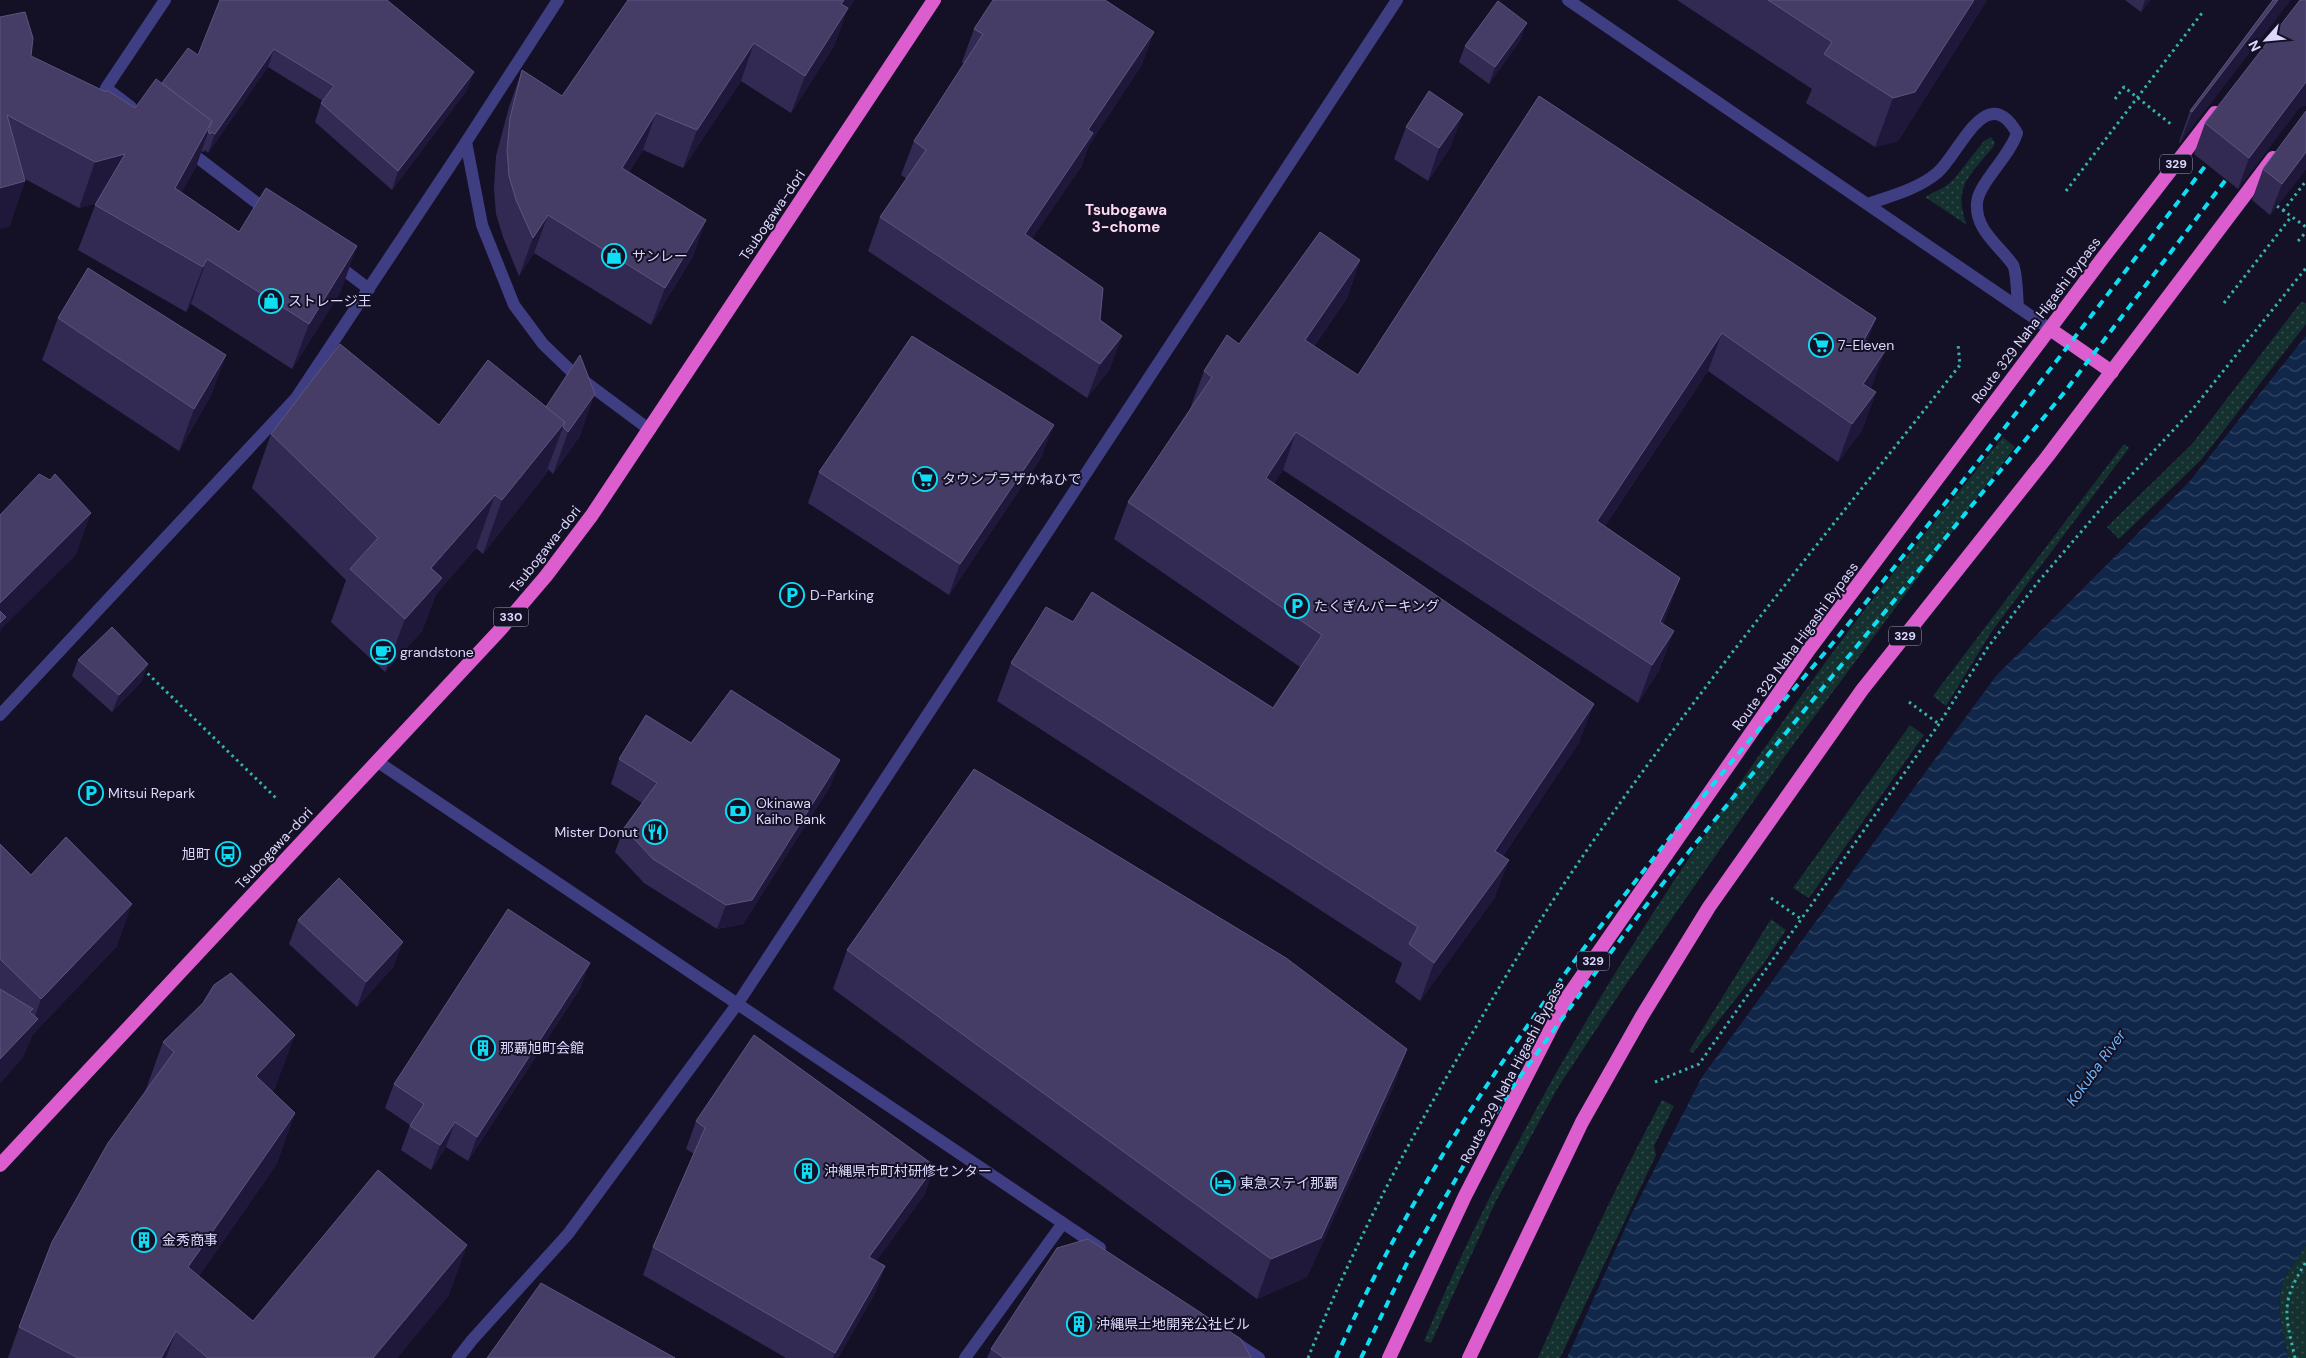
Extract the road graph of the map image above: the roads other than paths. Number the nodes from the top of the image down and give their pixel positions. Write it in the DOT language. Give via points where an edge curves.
graph roads {
  1 [pos="165,0"];
  2 [pos="558,0"];
  3 [pos="934,0"];
  4 [pos="1397,0"];
  5 [pos="1568,0"];
  6 [pos="2224,102"];
  7 [pos="144,117"];
  8 [pos="176,141"];
  9 [pos="466,142"];
  10 [pos="2282,145"];
  11 [pos="1868,204"];
  12 [pos="284,224"];
  13 [pos="322,253"];
  14 [pos="369,289"];
  15 [pos="2018,307"];
  16 [pos="2050,329"];
  17 [pos="2112,372"];
  18 [pos="650,430"];
  19 [pos="0,715"];
  20 [pos="378,762"];
  21 [pos="738,1003"];
  22 [pos="0,1165"];
  23 [pos="1063,1223"];
  24 [pos="1110,1256"];
  25 [pos="1221,1332"];
  26 [pos="458,1358"];
  27 [pos="965,1358"];
  28 [pos="1259,1358"];
  29 [pos="1389,1358"];
  30 [pos="1469,1358"];
  1 -- 7 [label="street" via="106,88"];
  2 -- 9 [label="street"];
  3 -- 18 [label="highway, Tsubogawa-dori / 330"];
  4 -- 21 [label="street"];
  5 -- 11 [label="street"];
  6 -- 16 [label="highway, Route 329 Naha Higashi Bypass / 329"];
  8 -- 12 [label="street"];
  9 -- 14 [label="street"];
  9 -- 18 [label="street" via="482,225 514,305 543,344 572,372"];
  10 -- 17 [label="highway, 329"];
  11 -- 15 [label="street"];
  11 -- 15 [label="street" via="1912,188 1938,172 1979,120 1991,115 2002,116 2011,122 2017,133 2006,156 1982,187 1977,202 1988,237 2014,267"];
  13 -- 14 [label="street"];
  14 -- 19 [label="street" via="296,398"];
  15 -- 16 [label="street"];
  16 -- 17 [label="highway"];
  16 -- 29 [label="highway, Route 329 Naha Higashi Bypass / 329" via="1808,651 1566,999 1465,1196"];
  17 -- 30 [label="highway, 329" via="1862,690 1709,907 1582,1122"];
  18 -- 20 [label="highway, Tsubogawa-dori / 330" via="546,576"];
  20 -- 21 [label="street"];
  20 -- 22 [label="highway, Tsubogawa-dori / 330"];
  21 -- 23 [label="street"];
  21 -- 26 [label="street" via="568,1234"];
  23 -- 24 [label="street"];
  23 -- 27 [label="street"];
  25 -- 28 [label="street"];
}
